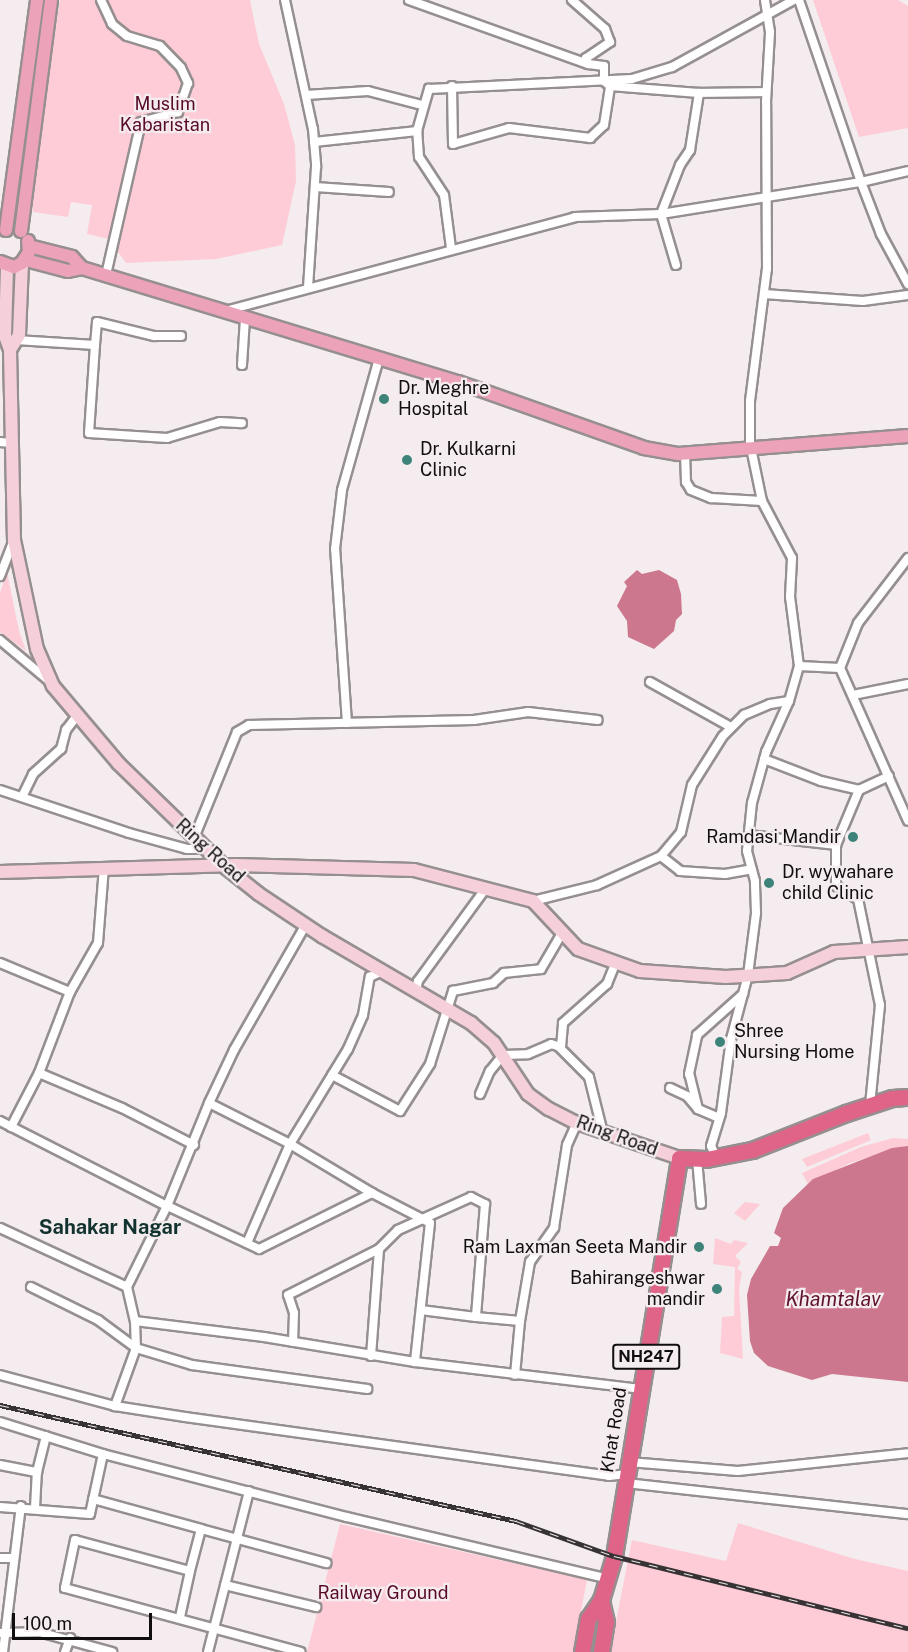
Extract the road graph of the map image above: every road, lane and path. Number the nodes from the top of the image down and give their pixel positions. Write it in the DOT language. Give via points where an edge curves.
graph roads {
  1 [pos="37,0"];
  2 [pos="51,0"];
  3 [pos="102,0"];
  4 [pos="285,0"];
  5 [pos="409,0"];
  6 [pos="573,0"];
  7 [pos="765,0"];
  8 [pos="794,0"];
  9 [pos="800,0"];
  10 [pos="767,13"];
  11 [pos="32,38"];
  12 [pos="46,39"];
  13 [pos="588,64"];
  14 [pos="607,83"];
  15 [pos="452,86"];
  16 [pos="766,92"];
  17 [pos="699,93"];
  18 [pos="306,95"];
  19 [pos="422,105"];
  20 [pos="417,131"];
  21 [pos="314,142"];
  22 [pos="908,171"];
  23 [pos="861,182"];
  24 [pos="315,187"];
  25 [pos="389,192"];
  26 [pos="768,198"];
  27 [pos="661,214"];
  28 [pos="21,231"];
  29 [pos="2,232"];
  30 [pos="29,246"];
  31 [pos="451,248"];
  32 [pos="24,262"];
  33 [pos="675,264"];
  34 [pos="4,265"];
  35 [pos="82,268"];
  36 [pos="106,275"];
  37 [pos="908,284"];
  38 [pos="308,288"];
  39 [pos="764,294"];
  40 [pos="908,295"];
  41 [pos="221,312"];
  42 [pos="244,318"];
  43 [pos="181,336"];
  44 [pos="13,345"];
  45 [pos="95,345"];
  46 [pos="379,358"];
  47 [pos="242,364"];
  48 [pos="242,423"];
  49 [pos="908,436"];
  50 [pos="6,442"];
  51 [pos="751,448"];
  52 [pos="686,453"];
  53 [pos="762,501"];
  54 [pos="14,540"];
  55 [pos="908,558"];
  56 [pos="0,576"];
  57 [pos="0,640"];
  58 [pos="799,666"];
  59 [pos="840,668"];
  60 [pos="650,682"];
  61 [pos="908,684"];
  62 [pos="53,686"];
  63 [pos="853,695"];
  64 [pos="789,701"];
  65 [pos="77,716"];
  66 [pos="598,720"];
  67 [pos="346,723"];
  68 [pos="731,727"];
  69 [pos="764,759"];
  70 [pos="889,776"];
  71 [pos="0,790"];
  72 [pos="859,790"];
  73 [pos="22,797"];
  74 [pos="908,821"];
  75 [pos="749,835"];
  76 [pos="194,838"];
  77 [pos="836,845"];
  78 [pos="206,849"];
  79 [pos="661,856"];
  80 [pos="104,867"];
  81 [pos="225,867"];
  82 [pos="752,869"];
  83 [pos="0,872"];
  84 [pos="486,888"];
  85 [pos="533,901"];
  86 [pos="305,926"];
  87 [pos="562,933"];
  88 [pos="908,947"];
  89 [pos="869,948"];
  90 [pos="616,962"];
  91 [pos="0,963"];
  92 [pos="382,971"];
  93 [pos="748,975"];
  94 [pos="416,991"];
  95 [pos="70,992"];
  96 [pos="743,994"];
  97 [pos="447,1009"];
  98 [pos="559,1047"];
  99 [pos="503,1055"];
  100 [pos="39,1073"];
  101 [pos="332,1075"];
  102 [pos="670,1088"];
  103 [pos="480,1094"];
  104 [pos="908,1097"];
  105 [pos="209,1103"];
  106 [pos="870,1105"];
  107 [pos="698,1109"];
  108 [pos="719,1118"];
  109 [pos="0,1121"];
  110 [pos="577,1123"];
  111 [pos="11,1127"];
  112 [pos="603,1133"];
  113 [pos="290,1144"];
  114 [pos="194,1145"];
  115 [pos="716,1157"];
  116 [pos="679,1158"];
  117 [pos="697,1159"];
  118 [pos="372,1193"];
  119 [pos="701,1204"];
  120 [pos="167,1206"];
  121 [pos="423,1219"];
  122 [pos="0,1228"];
  123 [pos="247,1243"];
  124 [pos="379,1249"];
  125 [pos="32,1287"];
  126 [pos="127,1287"];
  127 [pos="421,1310"];
  128 [pos="476,1317"];
  129 [pos="135,1321"];
  130 [pos="520,1321"];
  131 [pos="293,1342"];
  132 [pos="136,1348"];
  133 [pos="371,1356"];
  134 [pos="415,1362"];
  135 [pos="0,1375"];
  136 [pos="514,1375"];
  137 [pos="367,1389"];
  138 [pos="640,1389"];
  139 [pos="116,1406"];
  140 [pos="0,1422"];
  141 [pos="46,1436"];
  142 [pos="908,1453"];
  143 [pos="103,1454"];
  144 [pos="0,1465"];
  145 [pos="37,1472"];
  146 [pos="628,1473"];
  147 [pos="249,1491"];
  148 [pos="93,1499"];
  149 [pos="21,1506"];
  150 [pos="0,1507"];
  151 [pos="34,1508"];
  152 [pos="908,1514"];
  153 [pos="201,1529"];
  154 [pos="237,1538"];
  155 [pos="0,1557"];
  156 [pos="14,1558"];
  157 [pos="326,1563"];
  158 [pos="190,1571"];
  159 [pos="605,1578"];
  160 [pos="225,1585"];
  161 [pos="601,1600"];
  162 [pos="316,1607"];
  163 [pos="180,1617"];
  164 [pos="214,1627"];
  165 [pos="2,1633"];
  166 [pos="70,1638"];
  167 [pos="3,1652"];
  168 [pos="65,1652"];
  169 [pos="112,1652"];
  170 [pos="208,1652"];
  171 [pos="300,1652"];
  172 [pos="582,1652"];
  173 [pos="601,1652"];
  1 -- 11 [label="main road"];
  2 -- 12 [label="main road"];
  3 -- 36 [label="street" via="112,24 128,36 160,46 181,68 188,83 178,112 141,122"];
  4 -- 18 [label="street"];
  5 -- 13 [label="street"];
  6 -- 13 [label="street" via="605,29 610,42 585,58"];
  7 -- 10 [label="street"];
  8 -- 10 [label="street"];
  9 -- 23 [label="street"];
  10 -- 14 [label="street" via="672,67"];
  10 -- 16 [label="street" via="770,32"];
  11 -- 12 [label="main road"];
  11 -- 29 [label="main road"];
  12 -- 28 [label="main road"];
  13 -- 14 [label="street" via="604,66"];
  14 -- 15 [label="street"];
  14 -- 15 [label="street" via="604,125 590,138 509,128 453,144"];
  14 -- 17 [label="street"];
  15 -- 19 [label="street" via="429,89"];
  16 -- 17 [label="street"];
  16 -- 26 [label="street"];
  17 -- 27 [label="street" via="690,150"];
  18 -- 19 [label="street" via="368,91"];
  18 -- 21 [label="street"];
  19 -- 20 [label="street"];
  20 -- 21 [label="street"];
  20 -- 31 [label="street" via="419,157 444,195"];
  21 -- 24 [label="street"];
  22 -- 23 [label="street"];
  23 -- 26 [label="street"];
  23 -- 37 [label="street" via="881,234"];
  24 -- 25 [label="street"];
  24 -- 38 [label="street"];
  26 -- 27 [label="street"];
  26 -- 39 [label="street"];
  27 -- 31 [label="street" via="575,217"];
  27 -- 33 [label="street"];
  28 -- 29 [label="main road"];
  28 -- 30 [label="main road"];
  30 -- 32 [label="main road"];
  30 -- 35 [label="main road" via="72,257"];
  31 -- 38 [label="street"];
  32 -- 34 [label="main road"];
  32 -- 35 [label="main road" via="68,271"];
  32 -- 44 [label="street, Ring Road" via="20,334"];
  34 -- 44 [label="street, Ring Road" via="5,336"];
  35 -- 36 [label="main road"];
  36 -- 41 [label="main road"];
  38 -- 41 [label="street"];
  39 -- 40 [label="street" via="863,301"];
  39 -- 51 [label="street" via="750,401"];
  41 -- 42 [label="main road"];
  42 -- 46 [label="main road"];
  42 -- 47 [label="street"];
  43 -- 45 [label="street" via="154,336 97,322"];
  44 -- 45 [label="street"];
  44 -- 50 [label="street, Ring Road"];
  45 -- 48 [label="street" via="89,433 167,438 220,422"];
  46 -- 52 [label="main road" via="644,448"];
  46 -- 67 [label="street" via="342,490 335,549"];
  49 -- 51 [label="main road"];
  50 -- 54 [label="street, Ring Road"];
  51 -- 52 [label="main road"];
  51 -- 53 [label="street"];
  52 -- 53 [label="street" via="686,482 691,490 711,498"];
  53 -- 58 [label="street" via="792,558 790,597"];
  54 -- 56 [label="street"];
  54 -- 62 [label="street, Ring Road" via="37,649"];
  55 -- 59 [label="street" via="858,623"];
  57 -- 62 [label="street"];
  58 -- 59 [label="street"];
  58 -- 64 [label="street"];
  59 -- 63 [label="street"];
  60 -- 68 [label="street"];
  61 -- 63 [label="street"];
  62 -- 65 [label="street, Ring Road"];
  63 -- 70 [label="street"];
  64 -- 68 [label="street" via="744,715"];
  64 -- 69 [label="street"];
  65 -- 73 [label="street" via="66,730 61,749 33,774"];
  65 -- 76 [label="street, Ring Road"];
  66 -- 67 [label="street" via="528,712 474,720"];
  67 -- 76 [label="street" via="249,725 237,732"];
  68 -- 79 [label="street" via="692,785 681,832"];
  69 -- 72 [label="street" via="821,781"];
  69 -- 75 [label="street" via="752,803"];
  70 -- 72 [label="street"];
  70 -- 74 [label="street"];
  71 -- 73 [label="street"];
  72 -- 77 [label="street"];
  73 -- 78 [label="street" via="129,833 187,849"];
  75 -- 77 [label="street"];
  75 -- 82 [label="street" via="747,851"];
  76 -- 78 [label="street, Ring Road"];
  77 -- 89 [label="street" via="836,886 858,899"];
  78 -- 81 [label="street, Ring Road"];
  79 -- 82 [label="street" via="680,871 725,874"];
  79 -- 85 [label="street" via="597,885"];
  80 -- 81 [label="street"];
  80 -- 83 [label="street"];
  80 -- 95 [label="street" via="98,943"];
  81 -- 84 [label="street" via="414,870"];
  81 -- 86 [label="street, Ring Road"];
  82 -- 93 [label="street" via="756,913"];
  84 -- 85 [label="street"];
  84 -- 94 [label="street" via="418,981"];
  85 -- 87 [label="street"];
  86 -- 92 [label="street, Ring Road"];
  86 -- 105 [label="street" via="234,1050"];
  87 -- 90 [label="street" via="578,949"];
  87 -- 97 [label="street" via="541,969 504,973 493,983 453,991"];
  88 -- 89 [label="street"];
  89 -- 93 [label="street" via="834,952 787,973"];
  89 -- 106 [label="street" via="880,1005"];
  90 -- 93 [label="street" via="640,971"];
  90 -- 98 [label="street" via="607,984 563,1023 565,1034"];
  91 -- 95 [label="street"];
  92 -- 94 [label="street, Ring Road"];
  92 -- 101 [label="street" via="370,976 363,1015"];
  93 -- 96 [label="street"];
  94 -- 97 [label="street, Ring Road"];
  95 -- 100 [label="street"];
  96 -- 107 [label="street" via="697,1035 689,1074"];
  96 -- 108 [label="street" via="731,1039"];
  97 -- 99 [label="street, Ring Road" via="471,1023"];
  97 -- 101 [label="street" via="430,1064 400,1111"];
  98 -- 99 [label="street" via="551,1044 528,1054"];
  98 -- 112 [label="street" via="589,1077"];
  99 -- 103 [label="street"];
  99 -- 110 [label="street, Ring Road" via="528,1094"];
  100 -- 111 [label="street"];
  100 -- 114 [label="street" via="122,1108"];
  101 -- 113 [label="street"];
  102 -- 107 [label="street" via="687,1096"];
  104 -- 106 [label="highway"];
  105 -- 113 [label="street"];
  105 -- 114 [label="street"];
  106 -- 115 [label="highway" via="752,1150"];
  107 -- 108 [label="street"];
  108 -- 115 [label="street" via="711,1146"];
  109 -- 111 [label="street"];
  110 -- 112 [label="street, Ring Road"];
  110 -- 130 [label="street" via="567,1145 554,1228 530,1262"];
  111 -- 120 [label="street"];
  112 -- 116 [label="street, Ring Road"];
  113 -- 118 [label="street"];
  113 -- 123 [label="street"];
  114 -- 120 [label="street"];
  115 -- 117 [label="highway"];
  116 -- 117 [label="highway"];
  116 -- 138 [label="highway, Khat Road / NH247"];
  117 -- 119 [label="street"];
  118 -- 121 [label="street"];
  118 -- 123 [label="street" via="259,1249"];
  120 -- 123 [label="street"];
  120 -- 126 [label="street"];
  121 -- 124 [label="street" via="398,1230"];
  121 -- 127 [label="street" via="430,1222"];
  121 -- 128 [label="street" via="471,1197 485,1204"];
  122 -- 126 [label="street"];
  124 -- 131 [label="street" via="288,1295 294,1313"];
  124 -- 133 [label="street"];
  125 -- 132 [label="street" via="99,1320"];
  126 -- 129 [label="street"];
  127 -- 128 [label="street"];
  127 -- 134 [label="street"];
  128 -- 130 [label="street"];
  129 -- 131 [label="street"];
  129 -- 132 [label="street"];
  130 -- 136 [label="street"];
  131 -- 133 [label="street"];
  132 -- 137 [label="street" via="192,1365"];
  132 -- 139 [label="street"];
  133 -- 134 [label="street"];
  134 -- 136 [label="street"];
  135 -- 139 [label="street"];
  136 -- 138 [label="street"];
  138 -- 146 [label="highway, Khat Road / NH247"];
  139 -- 146 [label="street" via="585,1473"];
  140 -- 141 [label="street"];
  141 -- 143 [label="street"];
  141 -- 145 [label="street"];
  142 -- 146 [label="street" via="738,1471"];
  143 -- 147 [label="street"];
  143 -- 148 [label="street"];
  144 -- 145 [label="street"];
  145 -- 151 [label="street"];
  146 -- 152 [label="street"];
  146 -- 159 [label="highway, Khat Road / NH247" via="614,1556"];
  147 -- 154 [label="street"];
  147 -- 159 [label="street"];
  148 -- 151 [label="street" via="90,1514"];
  148 -- 153 [label="street"];
  149 -- 150 [label="street"];
  149 -- 151 [label="street"];
  149 -- 156 [label="street"];
  153 -- 154 [label="street"];
  153 -- 158 [label="street"];
  154 -- 157 [label="street"];
  154 -- 160 [label="street"];
  155 -- 156 [label="street"];
  156 -- 165 [label="street"];
  158 -- 163 [label="street"];
  158 -- 163 [label="street" via="75,1540 65,1588"];
  159 -- 161 [label="highway, Khat Road / NH247"];
  160 -- 162 [label="street"];
  160 -- 164 [label="street"];
  161 -- 172 [label="highway, Khat Road / NH247" via="588,1619"];
  161 -- 173 [label="highway, Khat Road / NH247" via="606,1622"];
  163 -- 164 [label="street"];
  164 -- 170 [label="street"];
  164 -- 171 [label="street"];
  165 -- 166 [label="street" via="39,1632"];
  165 -- 167 [label="street"];
  166 -- 168 [label="street"];
  166 -- 169 [label="street"];
}
